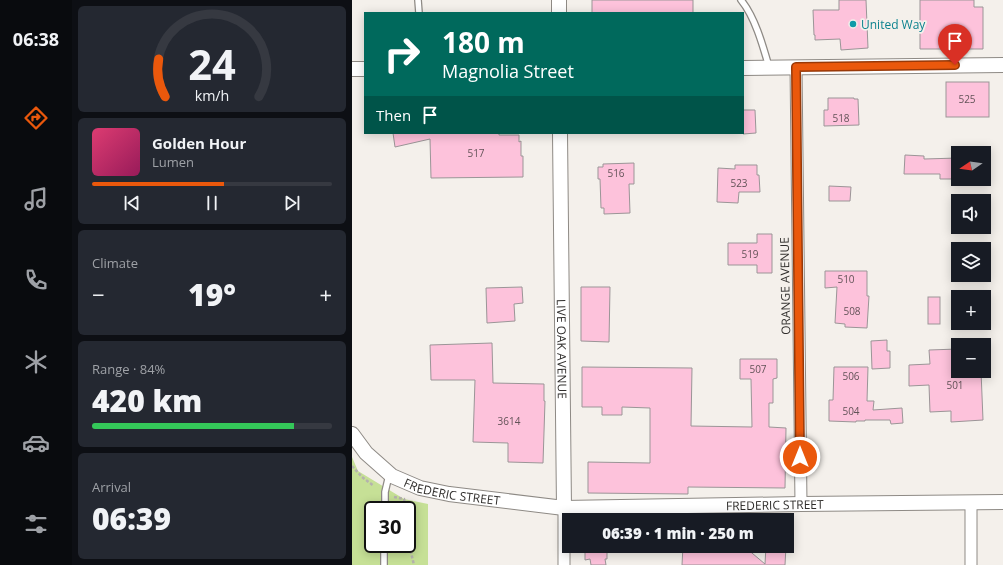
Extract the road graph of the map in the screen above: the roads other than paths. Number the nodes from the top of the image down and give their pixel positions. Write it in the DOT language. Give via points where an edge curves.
graph roads {
  1 [pos="418,0"];
  2 [pos="559,0"];
  3 [pos="740,0"];
  4 [pos="419,12"];
  5 [pos="559,12"];
  6 [pos="1003,64"];
  7 [pos="769,67"];
  8 [pos="796,67"];
  9 [pos="744,68"];
  10 [pos="352,69"];
  11 [pos="364,69"];
  12 [pos="560,134"];
  13 [pos="356,441"];
  14 [pos="389,473"];
  15 [pos="385,501"];
  16 [pos="971,502"];
  17 [pos="1003,502"];
  18 [pos="800,504"];
  19 [pos="564,508"];
  20 [pos="384,553"];
  21 [pos="384,565"];
  22 [pos="564,565"];
  23 [pos="971,565"];
  1 -- 4 [label="lane"];
  2 -- 5 [label="street"];
  3 -- 7 [label="lane" via="747,8"];
  6 -- 8 [label="street"];
  7 -- 8 [label="street"];
  7 -- 9 [label="street"];
  8 -- 18 [label="street, ORANGE AVENUE"];
  10 -- 11 [label="street"];
  12 -- 19 [label="street, LIVE OAK AVENUE"];
  13 -- 14 [label="street, FREDERIC STREET"];
  14 -- 15 [label="lane"];
  14 -- 19 [label="street, FREDERIC STREET" via="420,488 449,494"];
  16 -- 17 [label="street, FREDERIC STREET"];
  16 -- 18 [label="street, FREDERIC STREET"];
  16 -- 23 [label="street"];
  18 -- 19 [label="street, FREDERIC STREET"];
  19 -- 22 [label="street, LIVE OAK AVENUE"];
  20 -- 21 [label="lane"];
}
